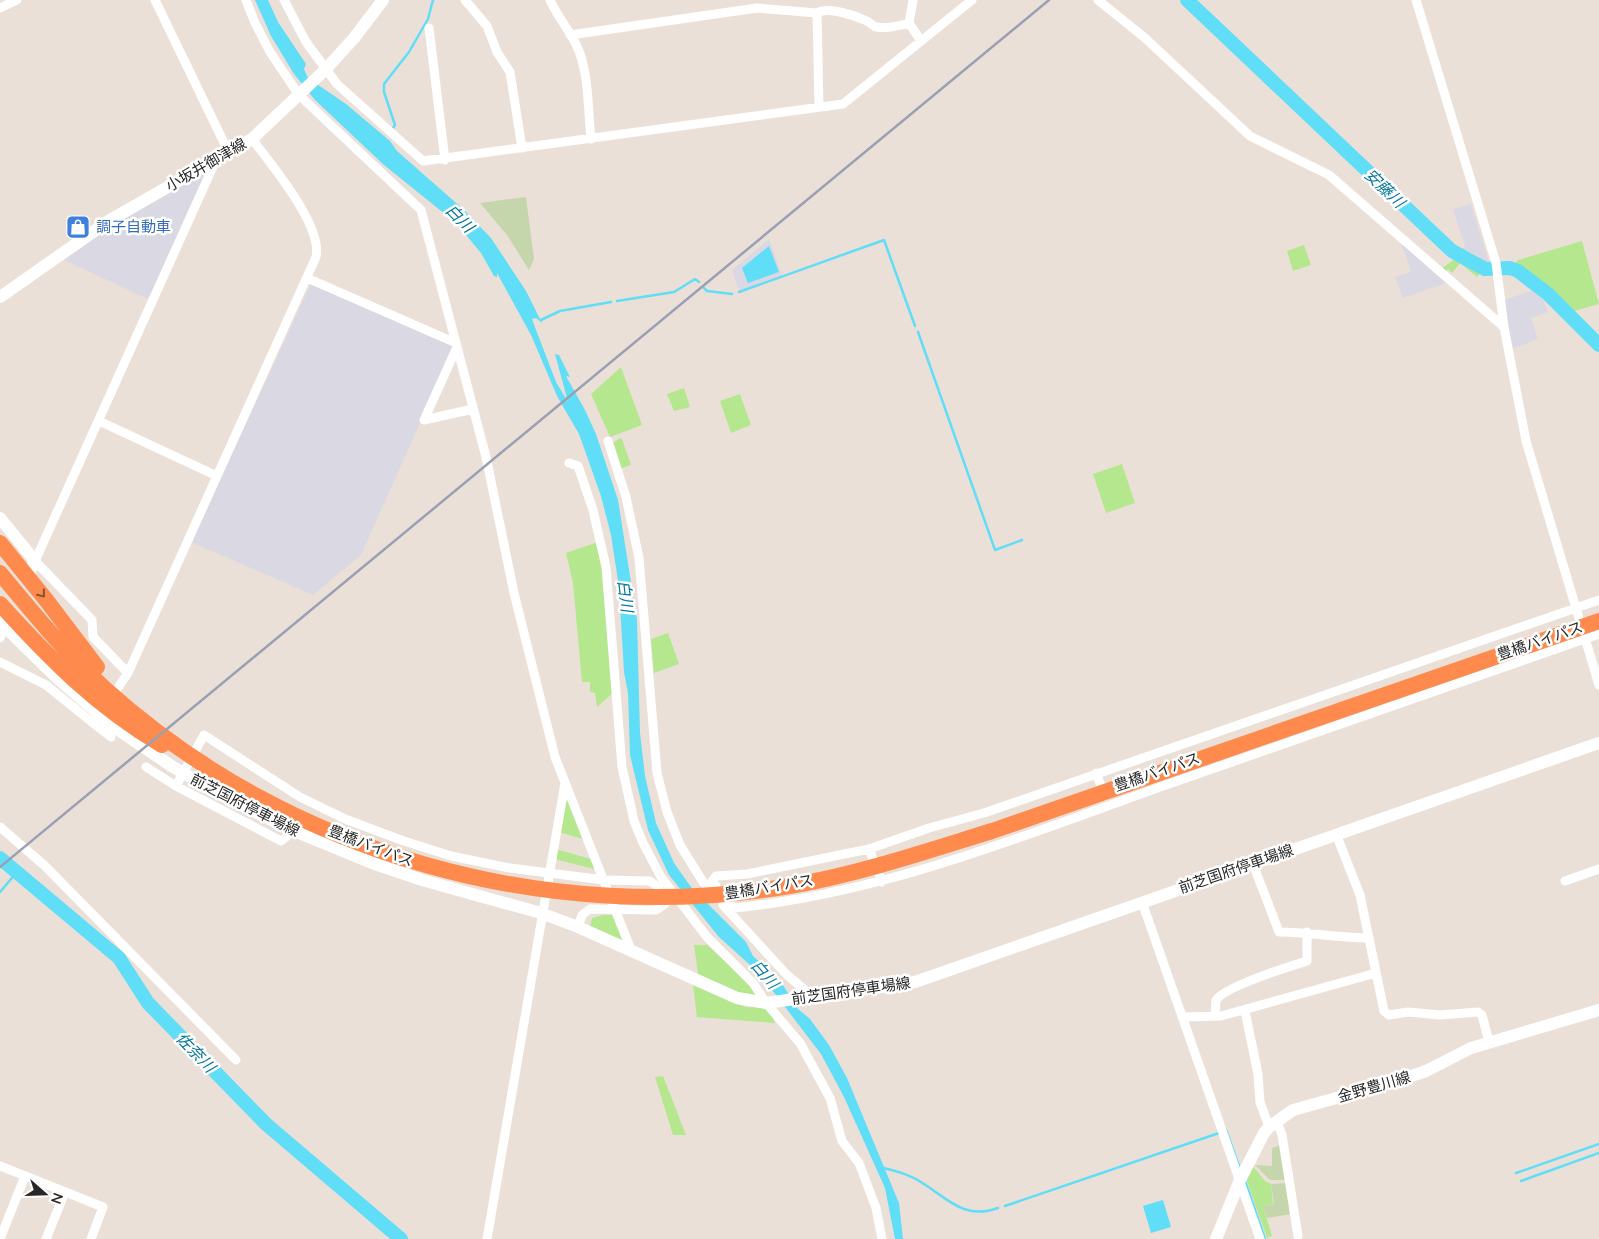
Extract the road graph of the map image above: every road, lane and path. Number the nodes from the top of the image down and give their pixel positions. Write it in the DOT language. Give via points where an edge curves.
graph roads {
  1 [pos="17,0"];
  2 [pos="155,0"];
  3 [pos="246,0"];
  4 [pos="284,0"];
  5 [pos="383,0"];
  6 [pos="465,0"];
  7 [pos="550,0"];
  8 [pos="913,0"];
  9 [pos="972,0"];
  10 [pos="1098,0"];
  11 [pos="1416,0"];
  12 [pos="756,4"];
  13 [pos="0,8"];
  14 [pos="817,13"];
  15 [pos="909,23"];
  16 [pos="429,28"];
  17 [pos="570,35"];
  18 [pos="921,42"];
  19 [pos="324,70"];
  20 [pos="300,94"];
  21 [pos="819,107"];
  22 [pos="252,139"];
  23 [pos="591,139"];
  24 [pos="522,148"];
  25 [pos="230,153"];
  26 [pos="216,160"];
  27 [pos="446,160"];
  28 [pos="307,278"];
  29 [pos="0,297"];
  30 [pos="1504,327"];
  31 [pos="456,345"];
  32 [pos="473,409"];
  33 [pos="99,421"];
  34 [pos="608,441"];
  35 [pos="569,463"];
  36 [pos="217,476"];
  37 [pos="0,518"];
  38 [pos="0,542"];
  39 [pos="32,566"];
  40 [pos="0,573"];
  41 [pos="0,585"];
  42 [pos="1599,600"];
  43 [pos="0,604"];
  44 [pos="1576,608"];
  45 [pos="1599,621"];
  46 [pos="1599,626"];
  47 [pos="5,627"];
  48 [pos="1599,634"];
  49 [pos="1586,639"];
  50 [pos="0,662"];
  51 [pos="128,673"];
  52 [pos="1599,685"];
  53 [pos="99,693"];
  54 [pos="1291,707"];
  55 [pos="93,723"];
  56 [pos="1302,736"];
  57 [pos="111,737"];
  58 [pos="1599,743"];
  59 [pos="146,767"];
  60 [pos="1096,773"];
  61 [pos="565,783"];
  62 [pos="176,786"];
  63 [pos="1108,805"];
  64 [pos="984,813"];
  65 [pos="345,819"];
  66 [pos="0,827"];
  67 [pos="294,831"];
  68 [pos="1336,834"];
  69 [pos="994,846"];
  70 [pos="333,847"];
  71 [pos="870,849"];
  72 [pos="1253,864"];
  73 [pos="1599,869"];
  74 [pos="549,873"];
  75 [pos="747,874"];
  76 [pos="604,880"];
  77 [pos="1564,881"];
  78 [pos="882,882"];
  79 [pos="1142,902"];
  80 [pos="758,906"];
  81 [pos="615,909"];
  82 [pos="541,913"];
  83 [pos="578,927"];
  84 [pos="1307,932"];
  85 [pos="1369,938"];
  86 [pos="631,950"];
  87 [pos="1376,973"];
  88 [pos="809,996"];
  89 [pos="768,1003"];
  90 [pos="1599,1010"];
  91 [pos="1245,1011"];
  92 [pos="1214,1016"];
  93 [pos="1182,1017"];
  94 [pos="1489,1042"];
  95 [pos="236,1060"];
  96 [pos="1273,1124"];
  97 [pos="0,1166"];
  98 [pos="25,1176"];
  99 [pos="1240,1180"];
  100 [pos="65,1192"];
  101 [pos="1298,1236"];
  102 [pos="0,1239"];
  103 [pos="46,1239"];
  104 [pos="91,1239"];
  105 [pos="487,1239"];
  106 [pos="882,1239"];
  107 [pos="1216,1239"];
  108 [pos="1260,1239"];
  1 -- 13 [label="street"];
  2 -- 25 [label="street"];
  3 -- 20 [label="street" via="270,52"];
  4 -- 19 [label="street"];
  5 -- 19 [label="main road, 小坂井御津線"];
  6 -- 24 [label="street" via="488,26 497,52 510,72"];
  7 -- 17 [label="street"];
  8 -- 15 [label="street"];
  9 -- 18 [label="street"];
  10 -- 30 [label="street" via="1146,38 1250,136 1329,175"];
  11 -- 30 [label="street" via="1497,268"];
  12 -- 14 [label="street"];
  12 -- 17 [label="street"];
  14 -- 15 [label="street" via="830,10 868,21 875,27"];
  14 -- 21 [label="street"];
  15 -- 18 [label="street"];
  16 -- 27 [label="street"];
  17 -- 23 [label="street" via="582,61"];
  18 -- 21 [label="street" via="849,101"];
  19 -- 20 [label="main road, 小坂井御津線"];
  19 -- 27 [label="street" via="423,161"];
  20 -- 22 [label="main road, 小坂井御津線"];
  20 -- 31 [label="street" via="421,210"];
  21 -- 23 [label="street"];
  22 -- 25 [label="main road, 小坂井御津線"];
  22 -- 28 [label="street" via="292,192 317,244 316,257"];
  23 -- 24 [label="street"];
  24 -- 27 [label="street"];
  25 -- 26 [label="main road, 小坂井御津線"];
  26 -- 29 [label="main road, 小坂井御津線" via="110,220"];
  26 -- 33 [label="street"];
  28 -- 31 [label="street"];
  28 -- 36 [label="street"];
  30 -- 44 [label="street" via="1526,441"];
  31 -- 32 [label="street"];
  31 -- 32 [label="street" via="424,420"];
  32 -- 61 [label="street" via="514,593 555,757"];
  33 -- 36 [label="street"];
  33 -- 39 [label="street"];
  34 -- 88 [label="street" via="628,504 639,558 657,773 667,812 680,845 703,882"];
  35 -- 89 [label="street" via="578,466 604,550 622,767 634,821 650,859 679,904"];
  36 -- 51 [label="street"];
  37 -- 39 [label="main road"];
  38 -- 53 [label="highway, one-way" via="48,601"];
  39 -- 51 [label="street" via="92,620 93,637"];
  40 -- 53 [label="highway, 豊橋バイパス"];
  41 -- 53 [label="highway, 豊橋バイパス" via="33,625"];
  42 -- 44 [label="street"];
  43 -- 53 [label="highway" via="39,646"];
  44 -- 49 [label="street"];
  44 -- 54 [label="street"];
  45 -- 53 [label="highway, 豊橋バイパス" via="992,831 795,885 716,895 666,897 535,890 394,857 259,797 202,764 146,722"];
  46 -- 53 [label="highway, 豊橋バイパス" via="994,835 900,864 794,890 714,900 596,901 534,895 452,878 390,860 318,833 254,800 197,766"];
  47 -- 53 [label="main road, 前芝国府停車場線" via="58,679"];
  48 -- 49 [label="street"];
  49 -- 52 [label="street"];
  49 -- 56 [label="street"];
  50 -- 55 [label="street" via="46,685"];
  51 -- 55 [label="street"];
  53 -- 67 [label="main road, 前芝国府停車場線" via="142,748 199,782"];
  54 -- 56 [label="street"];
  54 -- 60 [label="street"];
  55 -- 57 [label="street"];
  56 -- 63 [label="street"];
  58 -- 68 [label="main road, 前芝国府停車場線"];
  59 -- 62 [label="street"];
  60 -- 63 [label="street"];
  60 -- 64 [label="street"];
  61 -- 74 [label="street"];
  61 -- 76 [label="street"];
  62 -- 65 [label="street" via="204,735 300,797"];
  62 -- 67 [label="street" via="281,841"];
  63 -- 69 [label="street"];
  64 -- 69 [label="street"];
  64 -- 71 [label="street"];
  65 -- 70 [label="street"];
  65 -- 74 [label="street" via="451,856"];
  66 -- 95 [label="street" via="45,866"];
  67 -- 70 [label="main road, 前芝国府停車場線"];
  68 -- 72 [label="main road, 前芝国府停車場線"];
  68 -- 85 [label="street" via="1360,895"];
  69 -- 78 [label="street"];
  70 -- 82 [label="main road, 前芝国府停車場線" via="422,880"];
  71 -- 75 [label="street"];
  71 -- 78 [label="street"];
  72 -- 79 [label="main road, 前芝国府停車場線"];
  72 -- 84 [label="street" via="1279,932"];
  73 -- 77 [label="street"];
  74 -- 76 [label="street"];
  74 -- 82 [label="street"];
  75 -- 80 [label="street"];
  75 -- 80 [label="street" via="716,876 712,881 734,908"];
  76 -- 81 [label="street"];
  76 -- 81 [label="street" via="650,881 658,887 665,904 656,910"];
  78 -- 80 [label="street"];
  79 -- 88 [label="main road, 前芝国府停車場線" via="915,982"];
  79 -- 93 [label="street"];
  81 -- 83 [label="street" via="590,909 582,915"];
  81 -- 86 [label="street"];
  82 -- 83 [label="main road, 前芝国府停車場線"];
  82 -- 105 [label="street"];
  83 -- 86 [label="main road, 前芝国府停車場線"];
  84 -- 85 [label="street"];
  84 -- 92 [label="street" via="1307,961 1222,994 1216,1000"];
  85 -- 87 [label="street"];
  86 -- 89 [label="main road, 前芝国府停車場線" via="737,998"];
  87 -- 91 [label="street"];
  87 -- 94 [label="street" via="1384,1011 1389,1015 1478,1012 1482,1015"];
  88 -- 89 [label="main road, 前芝国府停車場線"];
  89 -- 106 [label="street" via="800,1043 830,1098 842,1141 859,1163 876,1208"];
  90 -- 94 [label="main road, 金野豊川線"];
  91 -- 92 [label="street"];
  91 -- 96 [label="street" via="1258,1074 1260,1102"];
  92 -- 93 [label="street"];
  93 -- 99 [label="street"];
  94 -- 96 [label="main road, 金野豊川線" via="1426,1071 1293,1110"];
  96 -- 99 [label="main road"];
  96 -- 101 [label="street" via="1286,1162"];
  97 -- 98 [label="street"];
  98 -- 100 [label="street"];
  98 -- 102 [label="street"];
  99 -- 107 [label="main road"];
  99 -- 108 [label="street"];
  100 -- 103 [label="street"];
  100 -- 104 [label="street" via="104,1207"];
}
